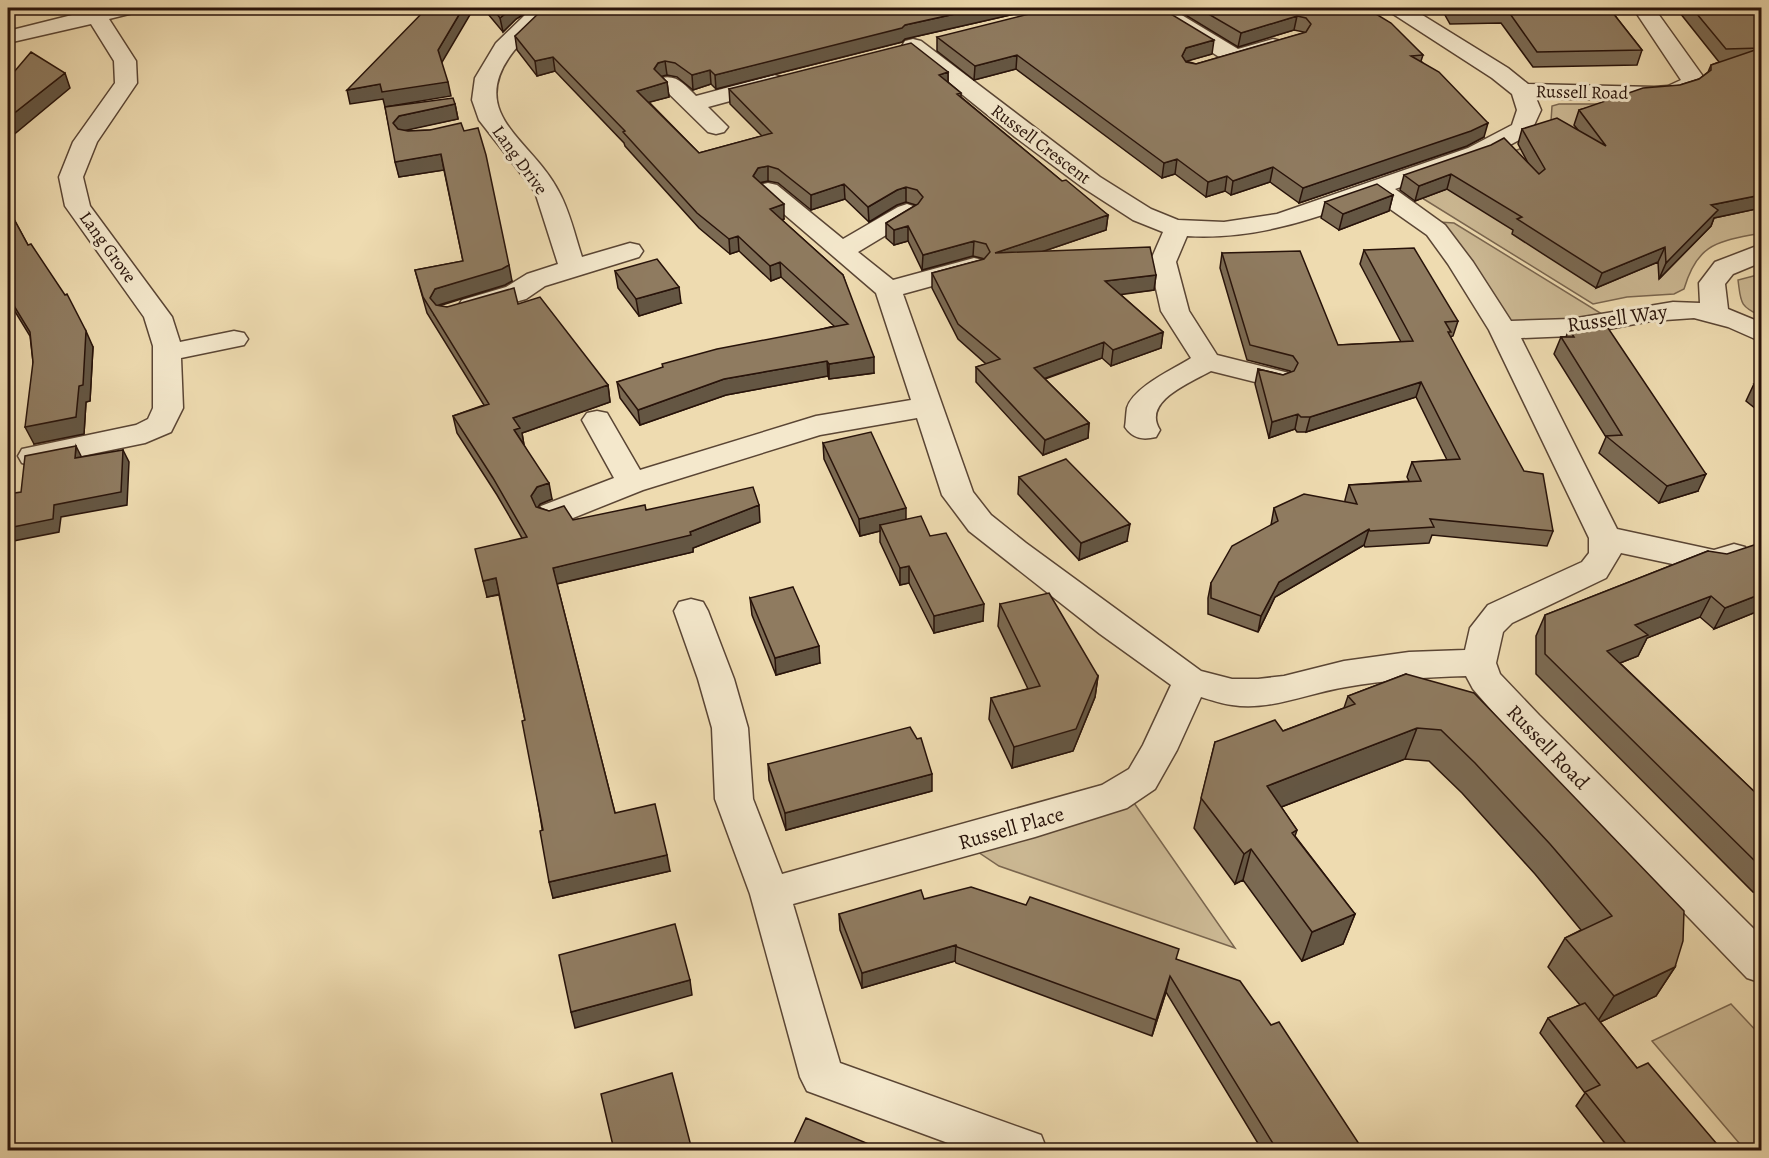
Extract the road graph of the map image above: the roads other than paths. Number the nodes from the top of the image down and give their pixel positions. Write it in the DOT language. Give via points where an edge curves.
graph roads {
  1 [pos="130,8"];
  2 [pos="564,8"];
  3 [pos="1156,8"];
  4 [pos="1397,8"];
  5 [pos="1644,8"];
  6 [pos="96,15"];
  7 [pos="8,37"];
  8 [pos="1294,39"];
  9 [pos="913,46"];
  10 [pos="1235,57"];
  11 [pos="1204,66"];
  12 [pos="791,78"];
  13 [pos="669,83"];
  14 [pos="1522,91"];
  15 [pos="691,104"];
  16 [pos="716,127"];
  17 [pos="1376,187"];
  18 [pos="768,190"];
  19 [pos="907,212"];
  20 [pos="1177,228"];
  21 [pos="630,251"];
  22 [pos="842,251"];
  23 [pos="1761,252"];
  24 [pos="974,266"];
  25 [pos="573,268"];
  26 [pos="536,280"];
  27 [pos="458,286"];
  28 [pos="888,290"];
  29 [pos="450,313"];
  30 [pos="1715,313"];
  31 [pos="1503,330"];
  32 [pos="1761,334"];
  33 [pos="234,339"];
  34 [pos="166,353"];
  35 [pos="1207,361"];
  36 [pos="1279,379"];
  37 [pos="927,407"];
  38 [pos="597,420"];
  39 [pos="1145,430"];
  40 [pos="27,457"];
  41 [pos="632,483"];
  42 [pos="552,514"];
  43 [pos="1605,538"];
  44 [pos="1751,549"];
  45 [pos="691,611"];
  46 [pos="1479,663"];
  47 [pos="1190,681"];
  48 [pos="770,894"];
  49 [pos="1761,965"];
  50 [pos="1025,1150"];
  1 -- 6 [label="street"];
  2 -- 25 [label="street, Lang Drive" via="535,18 504,48 486,78 476,113 516,149 547,192"];
  3 -- 10 [label="street"];
  4 -- 14 [label="street, Russell Road"];
  5 -- 14 [label="street, Russell Road" via="1693,83 1654,94"];
  6 -- 7 [label="street"];
  6 -- 34 [label="street, Lang Grove" via="125,61 126,83 85,142 71,177 78,206 158,317"];
  8 -- 10 [label="street"];
  9 -- 20 [label="street, Russell Crescent" via="1062,162 1131,208"];
  10 -- 11 [label="street"];
  12 -- 15 [label="street"];
  13 -- 15 [label="street"];
  14 -- 17 [label="street, Russell Road" via="1529,110 1522,129 1477,153"];
  15 -- 16 [label="street"];
  17 -- 20 [label="street, Russell Road" via="1267,225 1216,230"];
  17 -- 31 [label="street" via="1436,230"];
  18 -- 22 [label="street"];
  19 -- 22 [label="street"];
  20 -- 35 [label="street" via="1163,262 1175,310"];
  21 -- 25 [label="street"];
  22 -- 28 [label="street"];
  23 -- 30 [label="street" via="1724,268 1712,283"];
  24 -- 28 [label="street"];
  25 -- 26 [label="street"];
  26 -- 27 [label="street" via="492,279"];
  26 -- 29 [label="street" via="516,293"];
  28 -- 37 [label="street"];
  30 -- 31 [label="street, Russell Way" via="1683,309 1645,312 1580,326"];
  30 -- 32 [label="street, Russell Way" via="1740,321"];
  31 -- 43 [label="street"];
  33 -- 34 [label="street"];
  34 -- 40 [label="street, Lang Grove" via="168,408 160,425 145,433"];
  35 -- 36 [label="street"];
  35 -- 39 [label="street" via="1158,390 1142,406 1140,427"];
  37 -- 41 [label="street" via="816,426"];
  37 -- 47 [label="street" via="958,495 980,523"];
  38 -- 41 [label="street"];
  41 -- 42 [label="street"];
  43 -- 44 [label="street" via="1714,562"];
  43 -- 46 [label="street" via="1605,555 1594,570 1500,614 1487,628"];
  45 -- 48 [label="street" via="717,679 730,729 734,800"];
  46 -- 47 [label="street" via="1409,665 1258,692 1232,692"];
  46 -- 49 [label="street, Russell Road" via="1485,681 1526,725"];
  47 -- 48 [label="street, Russell Place" via="1142,779 1114,797"];
  48 -- 50 [label="street" via="822,1077"];
}
